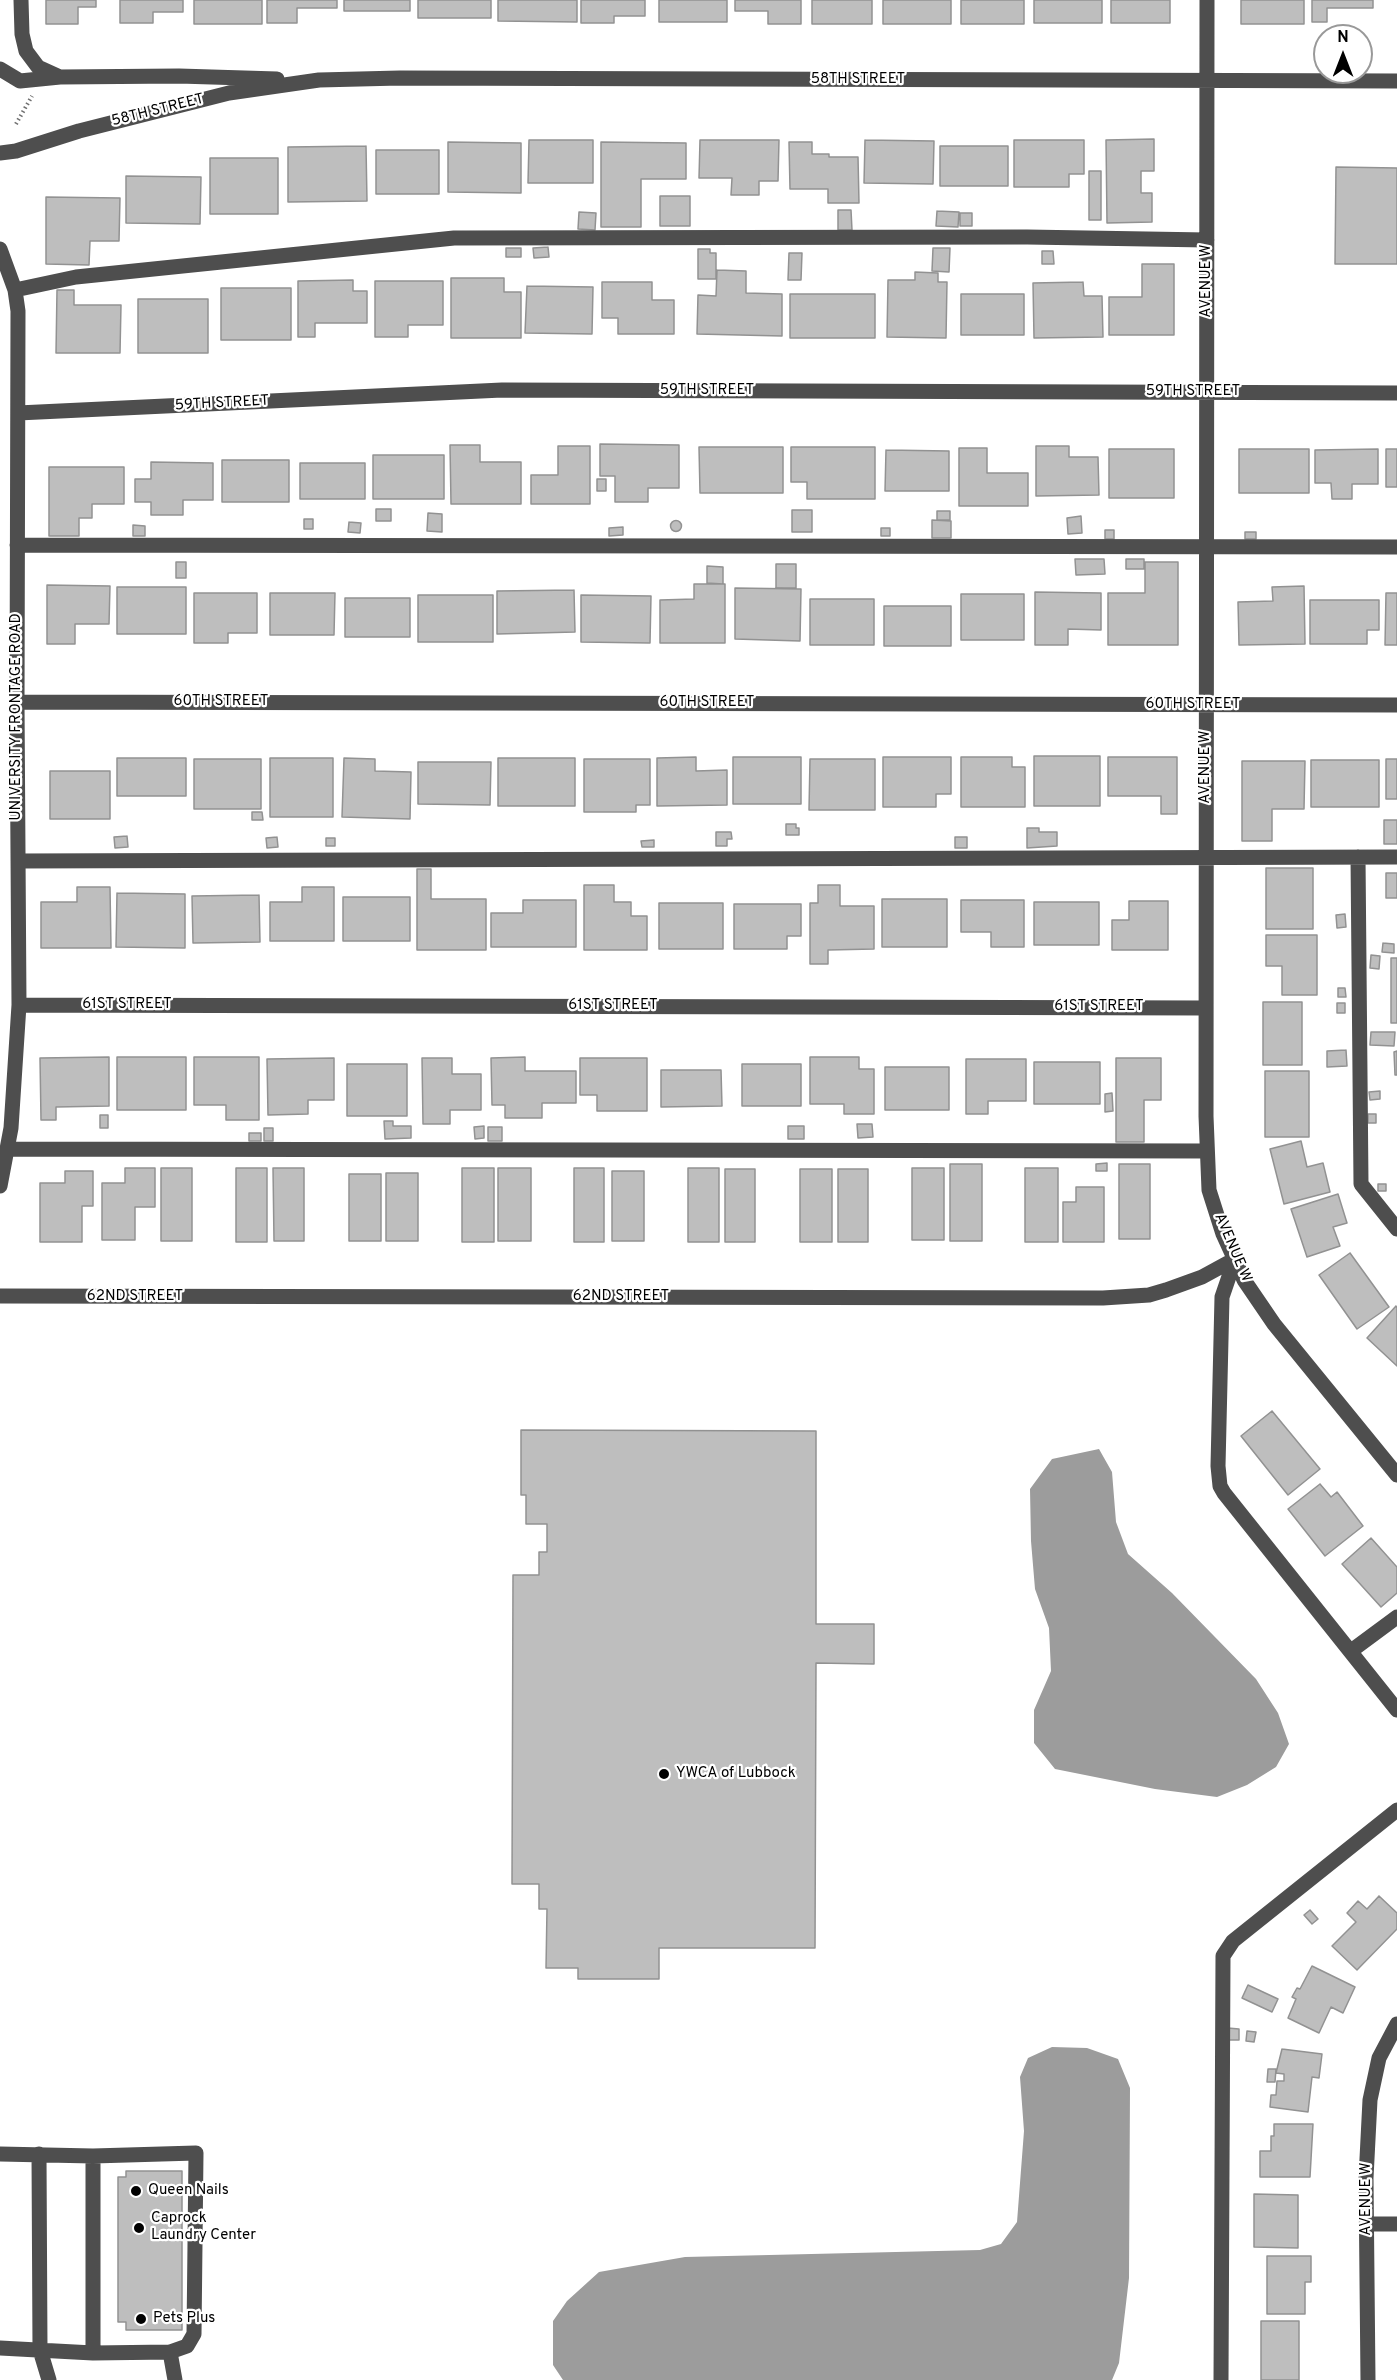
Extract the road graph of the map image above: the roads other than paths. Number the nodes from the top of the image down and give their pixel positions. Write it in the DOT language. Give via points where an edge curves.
graph roads {
  1 [pos="21,0"];
  2 [pos="1207,0"];
  3 [pos="0,69"];
  4 [pos="60,77"];
  5 [pos="319,80"];
  6 [pos="1207,81"];
  7 [pos="1397,81"];
  8 [pos="0,153"];
  9 [pos="1207,240"];
  10 [pos="0,249"];
  11 [pos="15,290"];
  12 [pos="1207,392"];
  13 [pos="1397,393"];
  14 [pos="18,413"];
  15 [pos="17,545"];
  16 [pos="1207,547"];
  17 [pos="1397,547"];
  18 [pos="17,702"];
  19 [pos="1207,705"];
  20 [pos="1397,705"];
  21 [pos="1206,856"];
  22 [pos="1358,857"];
  23 [pos="1397,857"];
  24 [pos="18,861"];
  25 [pos="19,1005"];
  26 [pos="1206,1008"];
  27 [pos="7,1149"];
  28 [pos="1207,1151"];
  29 [pos="0,1186"];
  30 [pos="1397,1229"];
  31 [pos="1235,1259"];
  32 [pos="0,1296"];
  33 [pos="1397,1475"];
  34 [pos="1397,1617"];
  35 [pos="1352,1651"];
  36 [pos="1397,1710"];
  37 [pos="1397,1810"];
  38 [pos="1397,2024"];
  39 [pos="0,2154"];
  40 [pos="39,2154"];
  41 [pos="93,2156"];
  42 [pos="1366,2224"];
  43 [pos="1397,2224"];
  44 [pos="0,2348"];
  45 [pos="40,2350"];
  46 [pos="170,2352"];
  47 [pos="93,2353"];
  48 [pos="49,2380"];
  49 [pos="175,2380"];
  50 [pos="1221,2380"];
  51 [pos="1368,2380"];
  1 -- 4 [label="street" via="26,51 38,67"];
  2 -- 6 [label="street, AVENUE W"];
  3 -- 4 [label="street, 58TH STREET" via="20,81"];
  4 -- 5 [label="street, 58TH STREET"];
  5 -- 6 [label="street, 58TH STREET"];
  5 -- 8 [label="street, 58TH STREET" via="229,93"];
  6 -- 7 [label="street, 58TH STREET"];
  6 -- 9 [label="street, AVENUE W"];
  9 -- 11 [label="street" via="454,238 76,277"];
  9 -- 12 [label="street, AVENUE W"];
  10 -- 11 [label="street, UNIVERSITY FRONTAGE ROAD"];
  11 -- 14 [label="street, UNIVERSITY FRONTAGE ROAD"];
  12 -- 13 [label="street, 59TH STREET"];
  12 -- 14 [label="street, 59TH STREET" via="502,390"];
  12 -- 16 [label="street, AVENUE W"];
  14 -- 15 [label="street, UNIVERSITY FRONTAGE ROAD"];
  15 -- 16 [label="street"];
  15 -- 18 [label="street, UNIVERSITY FRONTAGE ROAD"];
  16 -- 17 [label="street"];
  16 -- 19 [label="street, AVENUE W"];
  18 -- 19 [label="street, 60TH STREET"];
  18 -- 24 [label="street, UNIVERSITY FRONTAGE ROAD"];
  19 -- 20 [label="street, 60TH STREET"];
  19 -- 21 [label="street, AVENUE W"];
  21 -- 22 [label="street"];
  21 -- 24 [label="street"];
  21 -- 26 [label="street, AVENUE W"];
  22 -- 23 [label="street"];
  22 -- 30 [label="street" via="1361,1184"];
  24 -- 25 [label="street, UNIVERSITY FRONTAGE ROAD"];
  25 -- 26 [label="street, 61ST STREET"];
  25 -- 27 [label="street, UNIVERSITY FRONTAGE ROAD"];
  26 -- 28 [label="street, AVENUE W"];
  27 -- 28 [label="street"];
  27 -- 29 [label="street, UNIVERSITY FRONTAGE ROAD"];
  28 -- 31 [label="street, AVENUE W" via="1209,1190"];
  31 -- 32 [label="street, 62ND STREET" via="1149,1295 1102,1298"];
  31 -- 33 [label="street, AVENUE W" via="1244,1280 1274,1324"];
  31 -- 35 [label="street" via="1222,1297 1220,1486"];
  34 -- 35 [label="street"];
  35 -- 36 [label="street"];
  37 -- 50 [label="street" via="1233,1941 1223,1956"];
  38 -- 42 [label="street, AVENUE W" via="1379,2058 1370,2100"];
  39 -- 40 [label="street"];
  40 -- 41 [label="street"];
  40 -- 45 [label="street"];
  41 -- 46 [label="street" via="196,2153 194,2334 187,2346"];
  41 -- 47 [label="street"];
  42 -- 43 [label="street"];
  42 -- 51 [label="street, AVENUE W"];
  44 -- 45 [label="street"];
  45 -- 47 [label="street"];
  45 -- 48 [label="street"];
  46 -- 47 [label="street"];
  46 -- 49 [label="street"];
}
